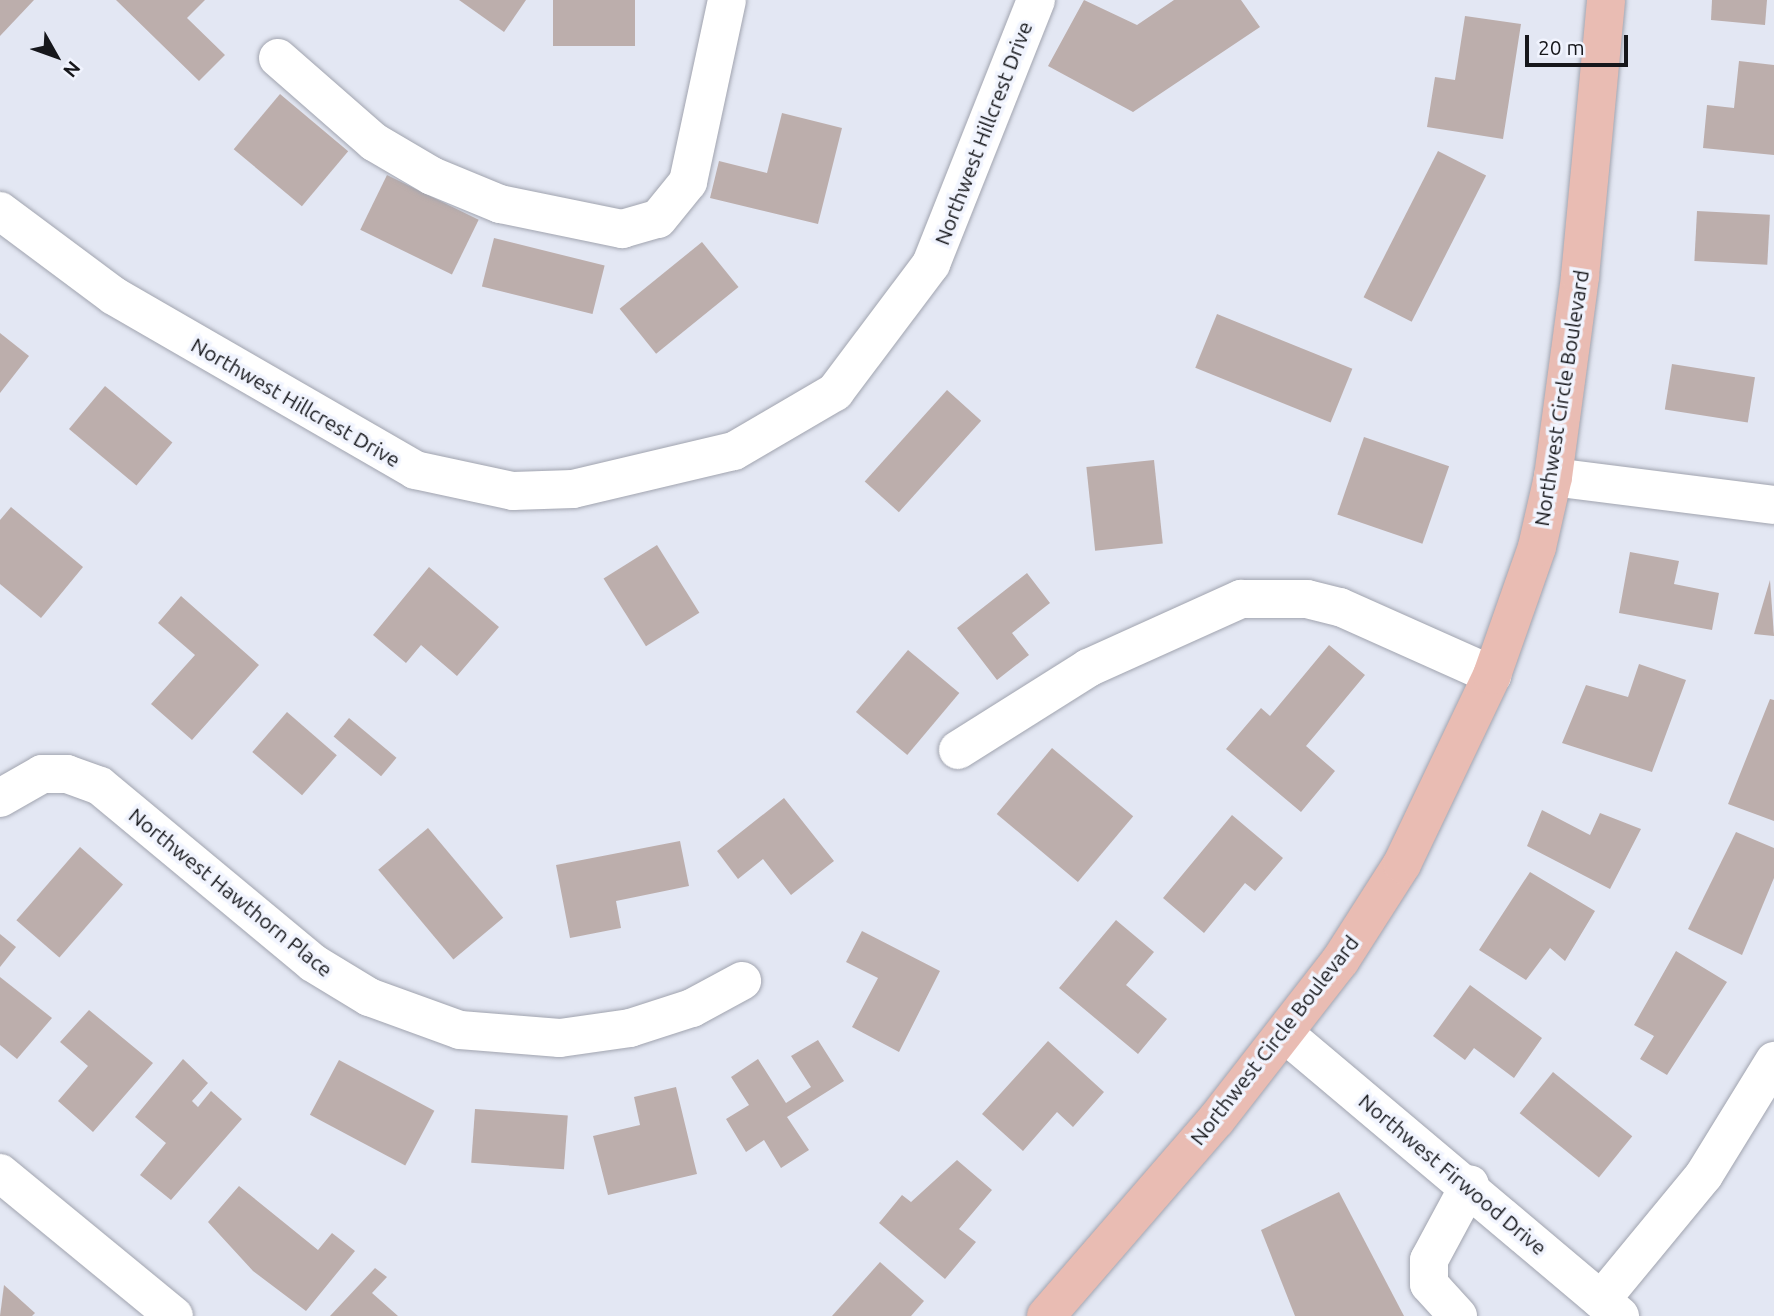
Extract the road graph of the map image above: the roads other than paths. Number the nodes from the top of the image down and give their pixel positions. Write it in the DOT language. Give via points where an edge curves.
graph roads {
  1 [pos="727,0"];
  2 [pos="1036,0"];
  3 [pos="1606,0"];
  4 [pos="278,58"];
  5 [pos="0,211"];
  6 [pos="1553,477"];
  7 [pos="1774,505"];
  8 [pos="1492,675"];
  9 [pos="958,750"];
  10 [pos="0,798"];
  11 [pos="742,981"];
  12 [pos="1285,1034"];
  13 [pos="1774,1061"];
  14 [pos="0,1173"];
  15 [pos="1470,1184"];
  16 [pos="1610,1308"];
  17 [pos="174,1316"];
  18 [pos="1046,1316"];
  19 [pos="1458,1316"];
  1 -- 4 [label="street" via="688,182 658,219 622,229 500,204 432,176 374,142"];
  2 -- 5 [label="street, Northwest Hillcrest Drive" via="931,264 835,392 781,429 734,451 573,489 513,491 415,470 114,296"];
  3 -- 6 [label="main road, Northwest Circle Boulevard" via="1580,276"];
  6 -- 7 [label="street"];
  6 -- 8 [label="main road, Northwest Circle Boulevard" via="1537,547"];
  8 -- 9 [label="street" via="1363,617 1307,600 1241,599 1088,667"];
  8 -- 12 [label="main road, Northwest Circle Boulevard" via="1402,864"];
  10 -- 11 [label="street, Northwest Hawthorn Place" via="42,774 67,774 100,786 313,963 369,997 460,1030 560,1038 630,1028 692,1008"];
  12 -- 15 [label="street, Northwest Firwood Drive"];
  12 -- 18 [label="main road, Northwest Circle Boulevard"];
  13 -- 16 [label="street" via="1704,1175"];
  14 -- 17 [label="street"];
  15 -- 16 [label="street, Northwest Firwood Drive"];
  15 -- 19 [label="street" via="1429,1260 1429,1284"];
}
